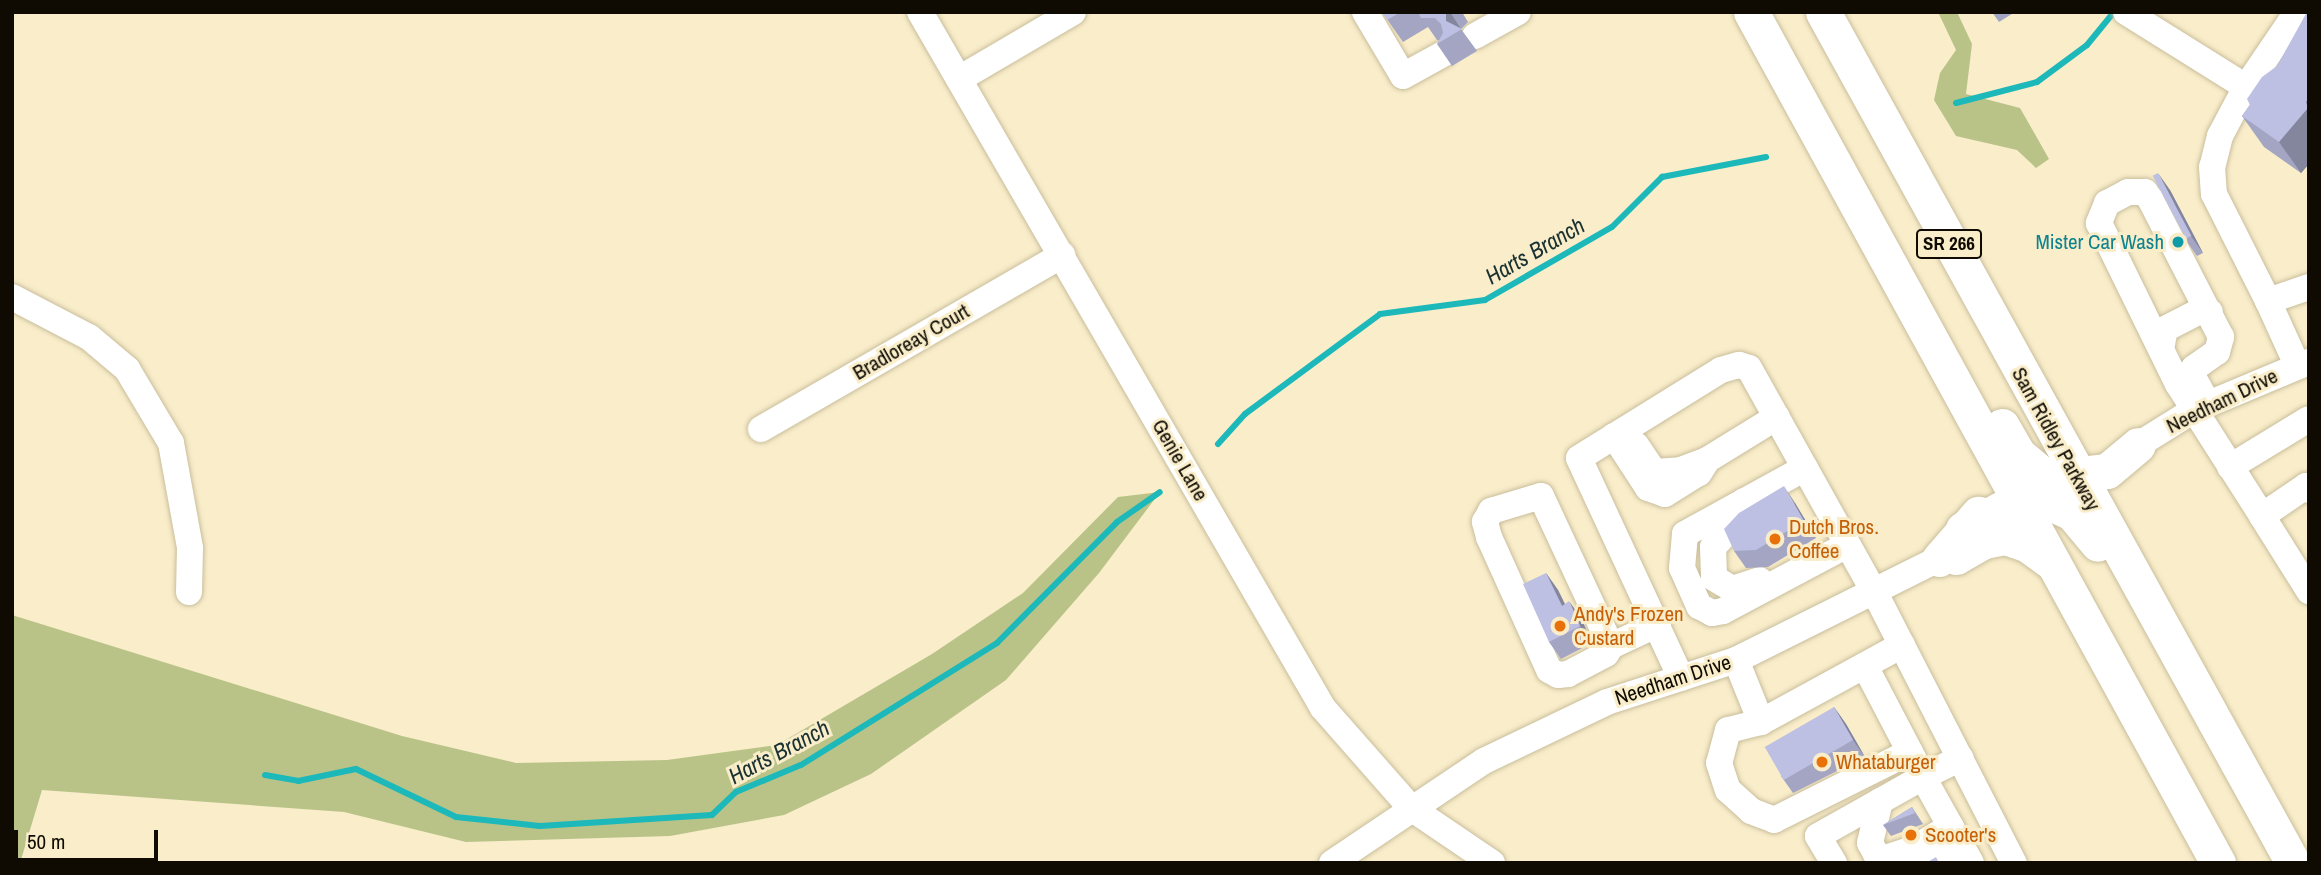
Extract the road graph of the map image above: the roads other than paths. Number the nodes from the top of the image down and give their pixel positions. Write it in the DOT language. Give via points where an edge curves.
graph roads {
  1 [pos="920,12"];
  2 [pos="1073,12"];
  3 [pos="1365,12"];
  4 [pos="1518,12"];
  5 [pos="1751,12"];
  6 [pos="1823,12"];
  7 [pos="2297,12"];
  8 [pos="2131,15"];
  9 [pos="1475,36"];
  10 [pos="1443,54"];
  11 [pos="959,79"];
  12 [pos="2246,87"];
  13 [pos="1863,216"];
  14 [pos="1062,255"];
  15 [pos="2309,287"];
  16 [pos="12,297"];
  17 [pos="2268,301"];
  18 [pos="2210,312"];
  19 [pos="2162,344"];
  20 [pos="2303,363"];
  21 [pos="2201,407"];
  22 [pos="1777,417"];
  23 [pos="2309,419"];
  24 [pos="761,429"];
  25 [pos="1620,432"];
  26 [pos="2052,433"];
  27 [pos="2138,445"];
  28 [pos="2230,467"];
  29 [pos="1805,468"];
  30 [pos="2076,476"];
  31 [pos="2308,487"];
  32 [pos="2021,503"];
  33 [pos="2262,516"];
  34 [pos="1963,529"];
  35 [pos="1847,545"];
  36 [pos="1939,559"];
  37 [pos="2055,565"];
  38 [pos="2309,591"];
  39 [pos="189,592"];
  40 [pos="1875,593"];
  41 [pos="1658,624"];
  42 [pos="1902,645"];
  43 [pos="1611,646"];
  44 [pos="1736,660"];
  45 [pos="1865,666"];
  46 [pos="1681,678"];
  47 [pos="1761,722"];
  48 [pos="2229,749"];
  49 [pos="1910,752"];
  50 [pos="1961,758"];
  51 [pos="1923,777"];
  52 [pos="1880,801"];
  53 [pos="1411,808"];
  54 [pos="1961,844"];
  55 [pos="1332,863"];
  56 [pos="1492,863"];
  57 [pos="1834,863"];
  58 [pos="1931,863"];
  59 [pos="2014,863"];
  60 [pos="2218,863"];
  61 [pos="2293,863"];
  1 -- 11 [label="street, Genie Lane"];
  2 -- 11 [label="street"];
  3 -- 10 [label="street" via="1403,76"];
  4 -- 9 [label="street"];
  5 -- 13 [label="main road, SR 266"];
  6 -- 26 [label="main road, Sam Ridley Parkway / SR 266"];
  7 -- 12 [label="street"];
  8 -- 12 [label="street"];
  11 -- 14 [label="street, Genie Lane"];
  12 -- 17 [label="street" via="2220,136 2212,167 2214,194"];
  13 -- 30 [label="main road" via="1891,234 2018,454 2047,478"];
  13 -- 32 [label="main road, SR 266"];
  13 -- 34 [label="main road" via="1867,244 1880,274 1984,467 1984,502"];
  14 -- 24 [label="street, Bradloreay Court"];
  14 -- 53 [label="street, Genie Lane" via="1323,708"];
  15 -- 17 [label="street"];
  16 -- 39 [label="street" via="89,337 127,369 165,432 171,443 190,548"];
  17 -- 20 [label="street"];
  18 -- 19 [label="street" via="2202,310 2165,329"];
  18 -- 19 [label="street" via="2145,192 2127,192 2107,203 2099,223"];
  18 -- 21 [label="street" via="2221,345 2198,363 2193,377"];
  19 -- 21 [label="street"];
  20 -- 21 [label="street, Needham Drive"];
  21 -- 27 [label="street, Needham Drive"];
  21 -- 28 [label="street"];
  22 -- 25 [label="street" via="1707,460 1681,470 1654,472"];
  22 -- 25 [label="street" via="1749,368 1739,365 1721,370"];
  22 -- 29 [label="street"];
  23 -- 28 [label="street"];
  25 -- 41 [label="street" via="1579,458"];
  26 -- 27 [label="main road" via="2082,452 2099,456"];
  26 -- 30 [label="main road, Sam Ridley Parkway / SR 266"];
  27 -- 30 [label="main road" via="2107,471"];
  28 -- 33 [label="street"];
  29 -- 35 [label="street"];
  29 -- 35 [label="street" via="1685,534 1682,568 1699,606 1712,613 1723,611"];
  30 -- 48 [label="main road, Sam Ridley Parkway / SR 266"];
  31 -- 33 [label="street"];
  32 -- 34 [label="main road"];
  32 -- 37 [label="main road, SR 266"];
  32 -- 48 [label="main road" via="2057,504 2085,524 2212,745"];
  33 -- 38 [label="street"];
  34 -- 36 [label="main road"];
  35 -- 40 [label="street"];
  36 -- 37 [label="main road" via="1955,558 1984,541 2005,537 2028,545"];
  36 -- 40 [label="street, Needham Drive"];
  37 -- 60 [label="main road, SR 266"];
  40 -- 42 [label="street"];
  40 -- 44 [label="street, Needham Drive"];
  41 -- 43 [label="street"];
  41 -- 46 [label="street"];
  42 -- 45 [label="street"];
  42 -- 50 [label="street"];
  43 -- 43 [label="street" via="1541,496 1491,511 1485,522 1549,670 1558,676 1568,674 1606,654"];
  44 -- 46 [label="street, Needham Drive"];
  44 -- 47 [label="street"];
  45 -- 47 [label="street"];
  45 -- 49 [label="street"];
  46 -- 53 [label="street, Needham Drive" via="1607,702 1484,761"];
  47 -- 49 [label="street" via="1728,730 1720,763 1728,790 1751,811 1774,820"];
  48 -- 61 [label="main road, Sam Ridley Parkway / SR 266"];
  49 -- 51 [label="street"];
  50 -- 51 [label="street"];
  50 -- 59 [label="street"];
  51 -- 52 [label="street"];
  51 -- 54 [label="street"];
  52 -- 54 [label="street" via="1869,832 1880,856"];
  52 -- 57 [label="street" via="1818,836"];
  53 -- 55 [label="street, Needham Drive"];
  53 -- 56 [label="street, Genie Lane"];
  54 -- 58 [label="street"];
}
